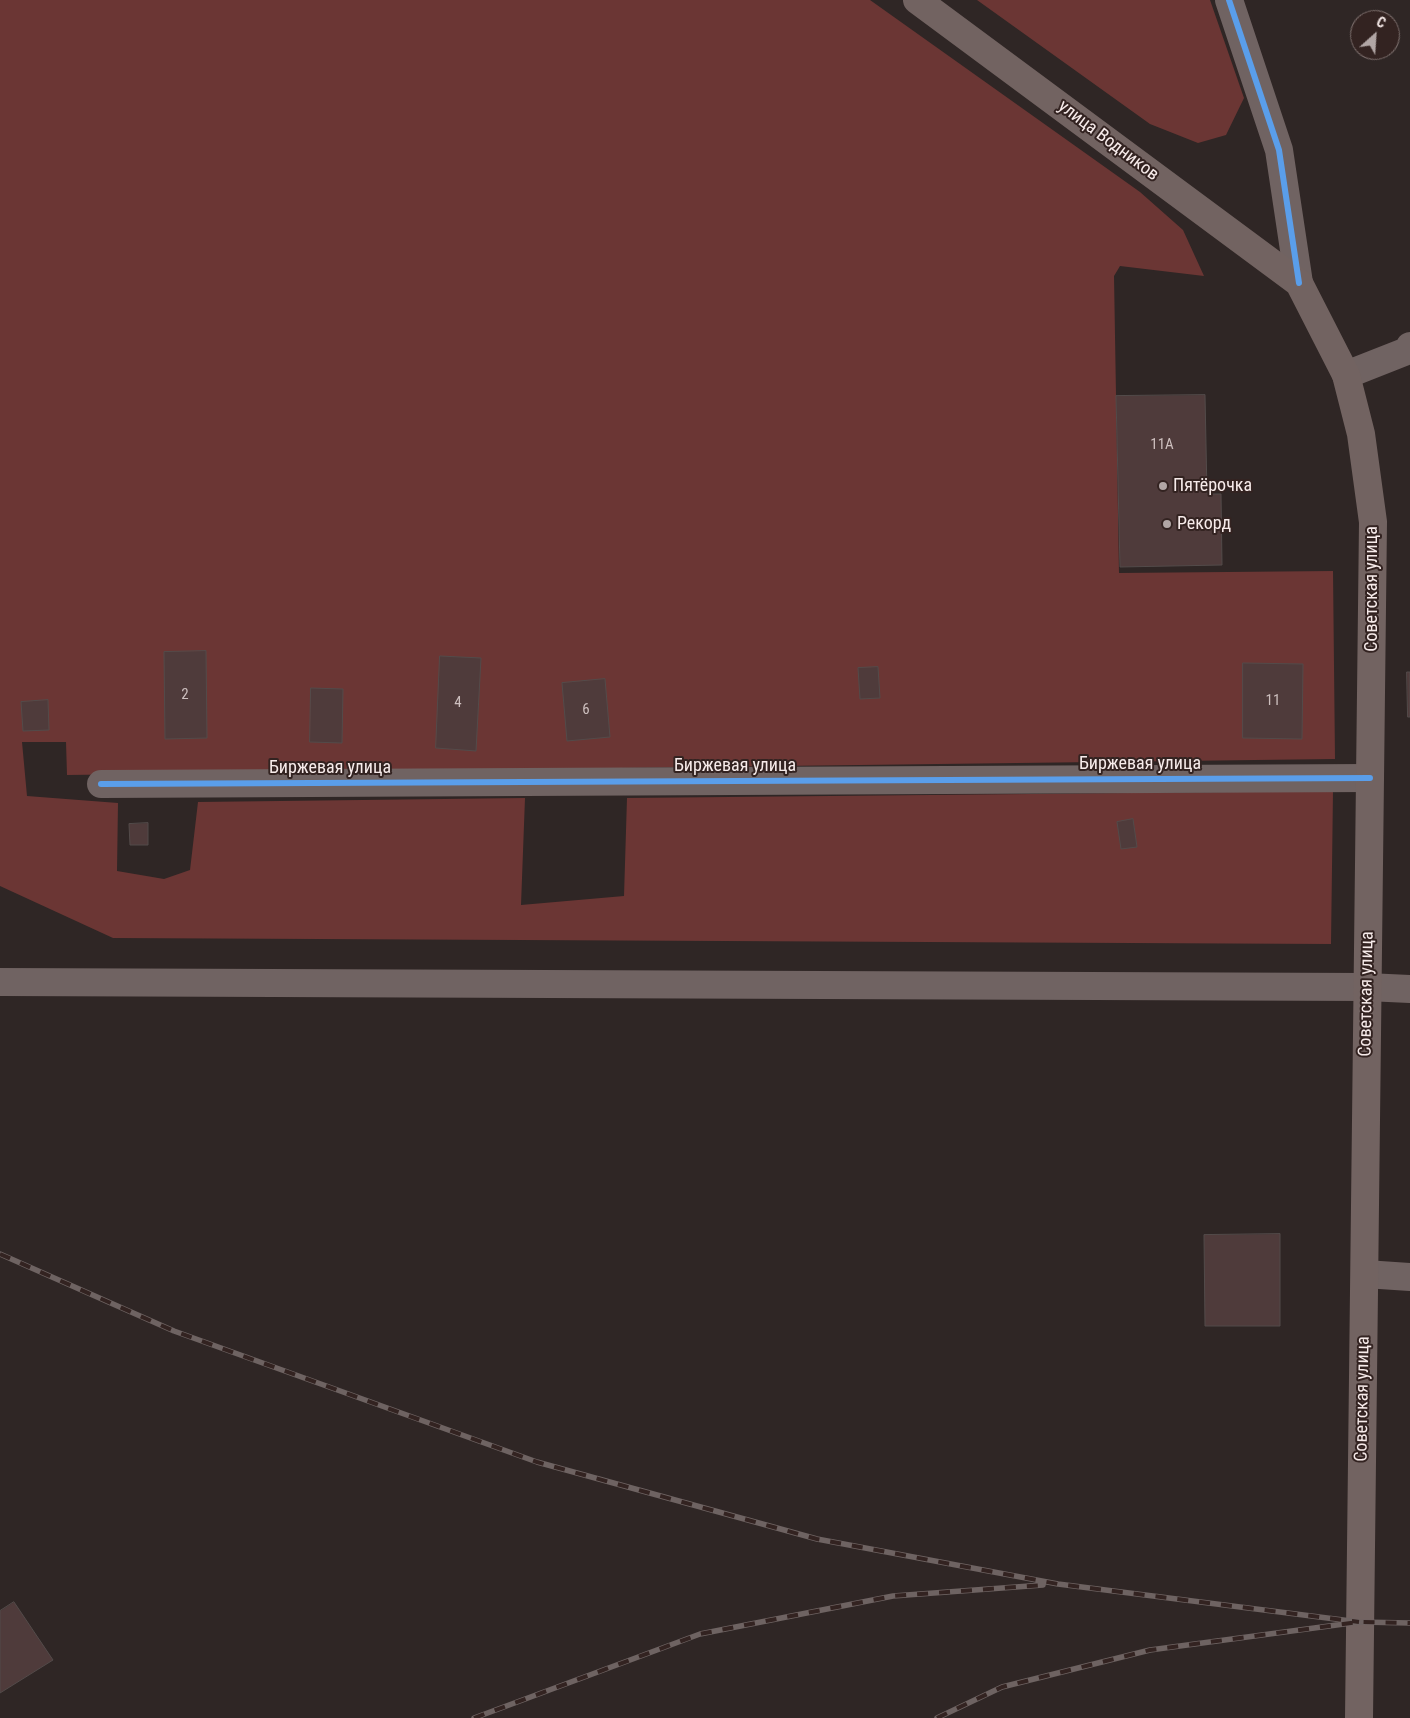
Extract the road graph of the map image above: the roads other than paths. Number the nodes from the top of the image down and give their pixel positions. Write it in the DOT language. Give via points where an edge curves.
graph roads {
  1 [pos="917,0"];
  2 [pos="1229,0"];
  3 [pos="1299,283"];
  4 [pos="1410,346"];
  5 [pos="1346,375"];
  6 [pos="1370,778"];
  7 [pos="101,784"];
  8 [pos="0,982"];
  9 [pos="1367,987"];
  10 [pos="1410,989"];
  11 [pos="1365,1274"];
  12 [pos="1410,1277"];
  13 [pos="1359,1718"];
  1 -- 3 [label="main road, улица Водников"];
  2 -- 3 [label="street" via="1279,150"];
  3 -- 5 [label="main road, Советская улица"];
  4 -- 5 [label="street" via="1407,351"];
  5 -- 6 [label="main road, Советская улица" via="1361,434 1374,522"];
  6 -- 7 [label="street, Биржевая улица"];
  6 -- 9 [label="main road, Советская улица"];
  8 -- 9 [label="street"];
  9 -- 10 [label="street"];
  9 -- 11 [label="main road, Советская улица"];
  11 -- 12 [label="street"];
  11 -- 13 [label="main road, Советская улица"];
}
